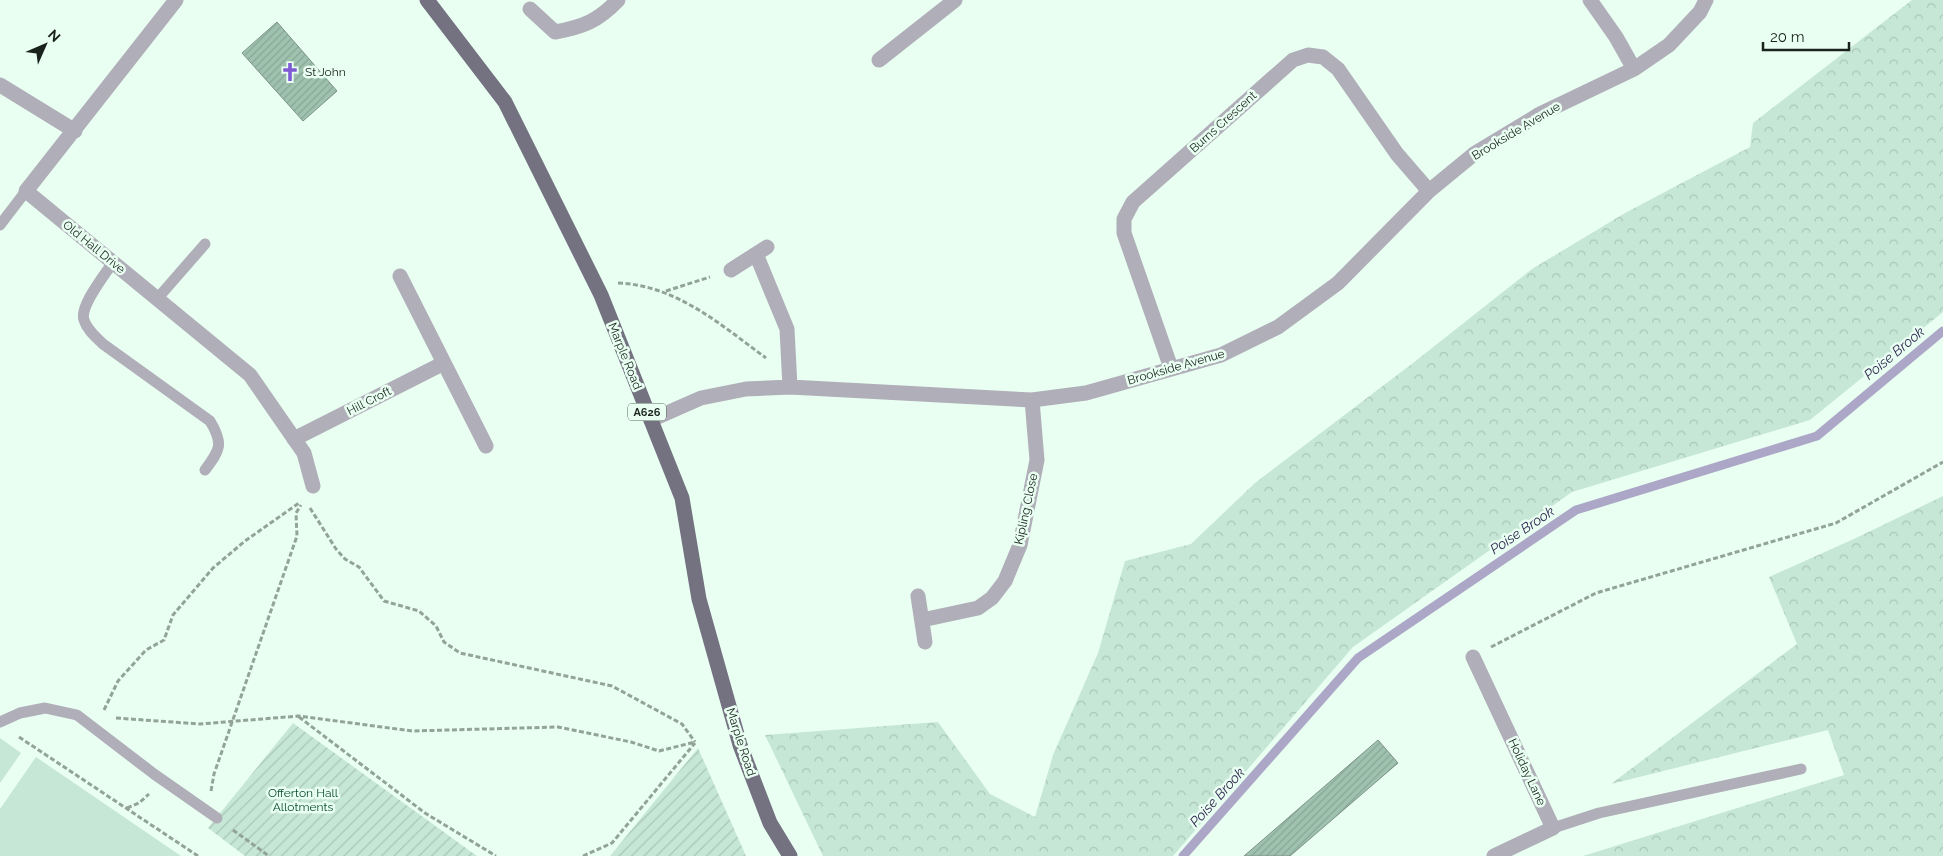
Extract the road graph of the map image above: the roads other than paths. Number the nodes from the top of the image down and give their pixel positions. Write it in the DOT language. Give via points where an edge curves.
graph roads {
  1 [pos="176,0"];
  2 [pos="427,0"];
  3 [pos="618,0"];
  4 [pos="956,0"];
  5 [pos="1590,0"];
  6 [pos="1706,0"];
  7 [pos="530,9"];
  8 [pos="879,60"];
  9 [pos="1634,69"];
  10 [pos="0,85"];
  11 [pos="75,131"];
  12 [pos="26,191"];
  13 [pos="1429,191"];
  14 [pos="0,225"];
  15 [pos="205,244"];
  16 [pos="113,262"];
  17 [pos="731,270"];
  18 [pos="400,276"];
  19 [pos="158,299"];
  20 [pos="444,363"];
  21 [pos="1171,368"];
  22 [pos="790,382"];
  23 [pos="1032,400"];
  24 [pos="651,420"];
  25 [pos="294,439"];
  26 [pos="486,446"];
  27 [pos="205,470"];
  28 [pos="313,486"];
  29 [pos="918,596"];
  30 [pos="922,620"];
  31 [pos="925,642"];
  32 [pos="1473,657"];
  33 [pos="0,722"];
  34 [pos="1801,769"];
  35 [pos="212,815"];
  36 [pos="1553,828"];
  37 [pos="790,856"];
  38 [pos="1494,856"];
  1 -- 11 [label="street"];
  2 -- 24 [label="main road, Marple Road / A626" via="505,102 595,282"];
  3 -- 7 [label="street" via="606,13 579,28 555,32"];
  4 -- 8 [label="street"];
  5 -- 9 [label="street"];
  6 -- 9 [label="street, Brookside Avenue" via="1700,12 1668,45"];
  9 -- 13 [label="street, Brookside Avenue" via="1540,114 1474,154"];
  10 -- 11 [label="street"];
  11 -- 12 [label="street"];
  12 -- 14 [label="lane"];
  12 -- 16 [label="street, Old Hall Drive"];
  13 -- 21 [label="street, Brookside Avenue" via="1338,283 1278,327 1221,355"];
  13 -- 21 [label="street, Burns Crescent" via="1397,154 1338,69 1323,58 1308,55 1293,60 1133,202 1124,219 1124,233"];
  15 -- 19 [label="lane"];
  16 -- 19 [label="street, Old Hall Drive"];
  16 -- 27 [label="lane" via="85,306 82,312 84,320 103,344 210,421 219,444 217,453"];
  17 -- 22 [label="street" via="762,251 787,329"];
  18 -- 20 [label="street"];
  19 -- 25 [label="street, Old Hall Drive" via="250,375"];
  20 -- 25 [label="street, Hill Croft"];
  20 -- 26 [label="street"];
  21 -- 23 [label="street, Brookside Avenue" via="1086,392"];
  22 -- 23 [label="street, Brookside Avenue"];
  22 -- 24 [label="street, Brookside Avenue" via="700,398"];
  23 -- 30 [label="street, Kipling Close" via="1036,460 1020,545 1005,581 992,598 978,608"];
  24 -- 37 [label="main road, Marple Road / A626" via="682,498 698,599 740,746 770,823"];
  25 -- 28 [label="street, Old Hall Drive" via="304,453"];
  29 -- 30 [label="street"];
  30 -- 31 [label="street"];
  32 -- 36 [label="street, Holiday Lane"];
  33 -- 35 [label="lane" via="20,713 45,708 77,715"];
  34 -- 36 [label="lane" via="1599,813"];
  36 -- 38 [label="street"];
}
